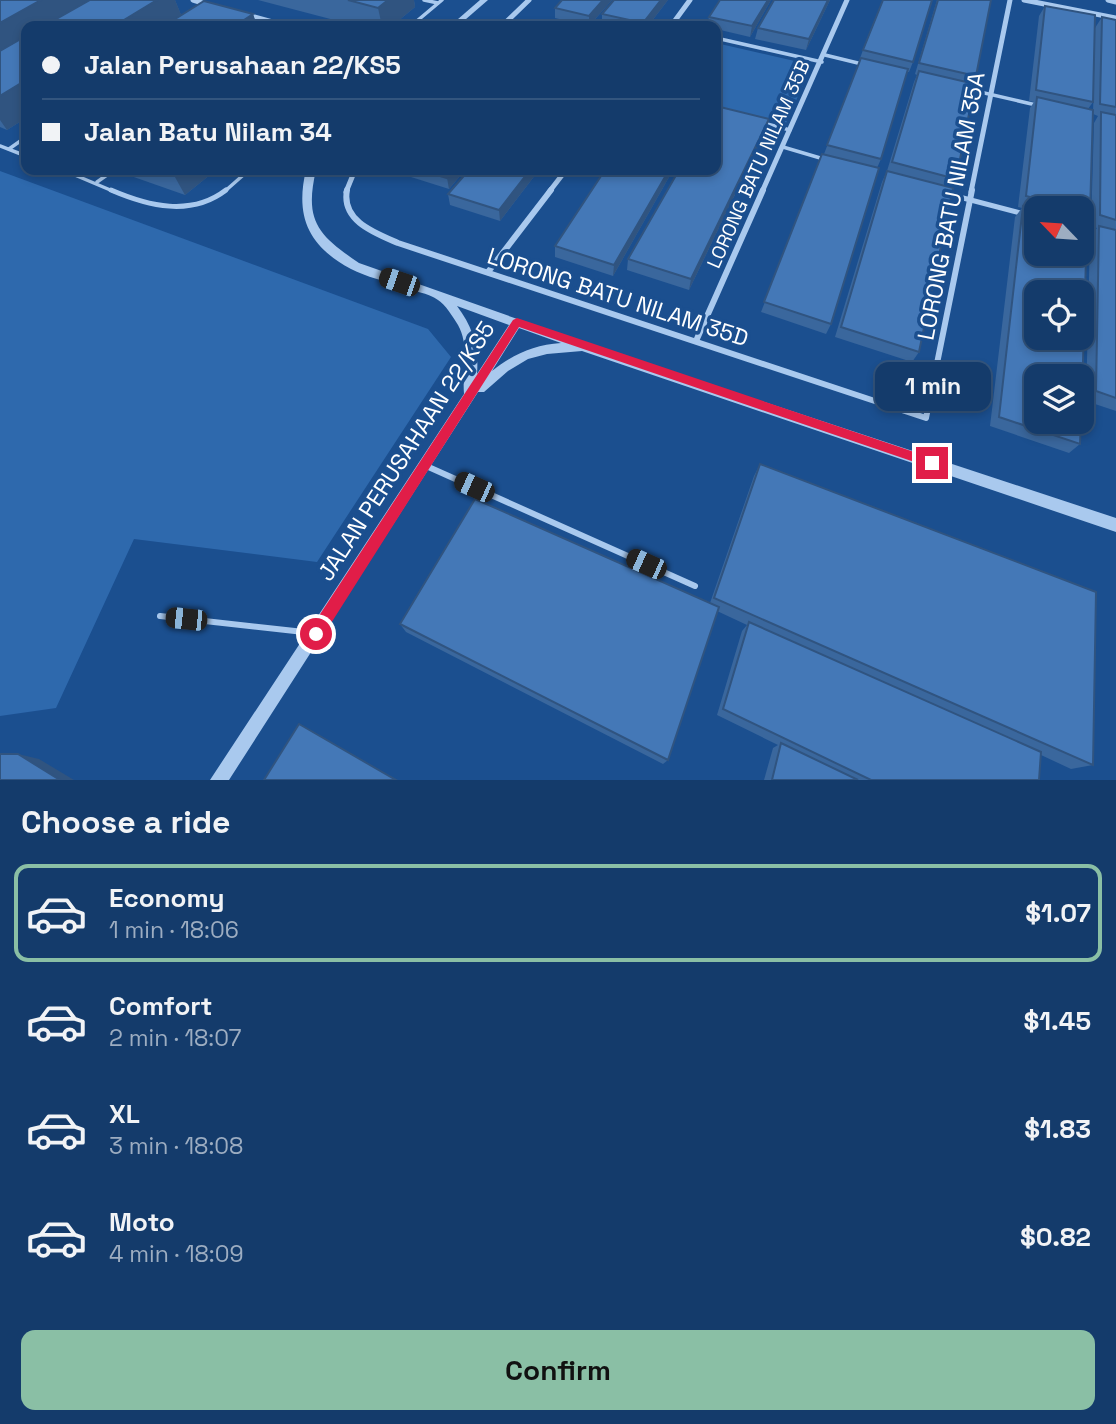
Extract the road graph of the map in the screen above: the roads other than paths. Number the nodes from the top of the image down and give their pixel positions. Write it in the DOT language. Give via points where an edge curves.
graph roads {
  1 [pos="193,0"];
  2 [pos="424,0"];
  3 [pos="484,0"];
  4 [pos="528,0"];
  5 [pos="690,0"];
  6 [pos="847,0"];
  7 [pos="1010,0"];
  8 [pos="1024,0"];
  9 [pos="1108,0"];
  10 [pos="440,2"];
  11 [pos="1116,2"];
  12 [pos="220,8"];
  13 [pos="233,12"];
  14 [pos="1116,18"];
  15 [pos="268,21"];
  16 [pos="417,21"];
  17 [pos="460,21"];
  18 [pos="507,21"];
  19 [pos="675,21"];
  20 [pos="721,39"];
  21 [pos="825,55"];
  22 [pos="822,62"];
  23 [pos="876,67"];
  24 [pos="965,89"];
  25 [pos="991,95"];
  26 [pos="1041,106"];
  27 [pos="753,120"];
  28 [pos="790,130"];
  29 [pos="21,141"];
  30 [pos="0,146"];
  31 [pos="783,147"];
  32 [pos="9,149"];
  33 [pos="21,154"];
  34 [pos="836,162"];
  35 [pos="76,175"];
  36 [pos="107,175"];
  37 [pos="243,175"];
  38 [pos="310,175"];
  39 [pos="352,175"];
  40 [pos="562,175"];
  41 [pos="97,183"];
  42 [pos="943,192"];
  43 [pos="970,200"];
  44 [pos="1024,214"];
  45 [pos="1094,233"];
  46 [pos="1104,236"];
  47 [pos="488,272"];
  48 [pos="443,297"];
  49 [pos="517,323"];
  50 [pos="696,341"];
  51 [pos="590,349"];
  52 [pos="469,397"];
  53 [pos="926,418"];
  54 [pos="425,465"];
  55 [pos="1116,525"];
  56 [pos="695,586"];
  57 [pos="160,616"];
  58 [pos="316,634"];
  59 [pos="219,780"];
  1 -- 12 [label="street"];
  2 -- 10 [label="lane"];
  3 -- 17 [label="street"];
  4 -- 18 [label="street"];
  5 -- 19 [label="street"];
  6 -- 21 [label="street, LORONG BATU NILAM 35B"];
  7 -- 25 [label="street, LORONG BATU NILAM 35A"];
  8 -- 14 [label="street"];
  9 -- 11 [label="street"];
  10 -- 16 [label="lane"];
  13 -- 15 [label="street"];
  20 -- 22 [label="lane"];
  21 -- 22 [label="street, LORONG BATU NILAM 35B"];
  21 -- 23 [label="lane"];
  22 -- 28 [label="street, LORONG BATU NILAM 35B"];
  24 -- 25 [label="lane"];
  25 -- 26 [label="lane"];
  25 -- 43 [label="street, LORONG BATU NILAM 35A"];
  27 -- 28 [label="lane"];
  28 -- 31 [label="street, LORONG BATU NILAM 35B"];
  29 -- 32 [label="lane"];
  30 -- 32 [label="lane"];
  31 -- 34 [label="lane"];
  31 -- 50 [label="street, LORONG BATU NILAM 35B"];
  32 -- 33 [label="lane"];
  35 -- 41 [label="lane"];
  36 -- 41 [label="lane"];
  37 -- 41 [label="lane" via="216,198 176,208"];
  38 -- 48 [label="street" via="305,190 308,215 326,247 355,266"];
  39 -- 47 [label="street, LORONG BATU NILAM 35D" via="346,184 347,209 369,231"];
  40 -- 47 [label="street"];
  42 -- 43 [label="lane"];
  43 -- 44 [label="lane"];
  43 -- 53 [label="street, LORONG BATU NILAM 35A"];
  45 -- 46 [label="lane"];
  47 -- 50 [label="street, LORONG BATU NILAM 35D"];
  48 -- 49 [label="street"];
  48 -- 52 [label="street" via="463,317 471,339"];
  49 -- 51 [label="street"];
  49 -- 52 [label="street, JALAN PERUSAHAAN 22/KS5"];
  50 -- 53 [label="street, LORONG BATU NILAM 35D"];
  51 -- 52 [label="street" via="548,347 525,354"];
  51 -- 55 [label="street"];
  52 -- 54 [label="street, JALAN PERUSAHAAN 22/KS5"];
  54 -- 56 [label="lane"];
  54 -- 58 [label="street, JALAN PERUSAHAAN 22/KS5"];
  57 -- 58 [label="lane"];
  58 -- 59 [label="street, JALAN PERUSAHAAN 22/KS5"];
}
